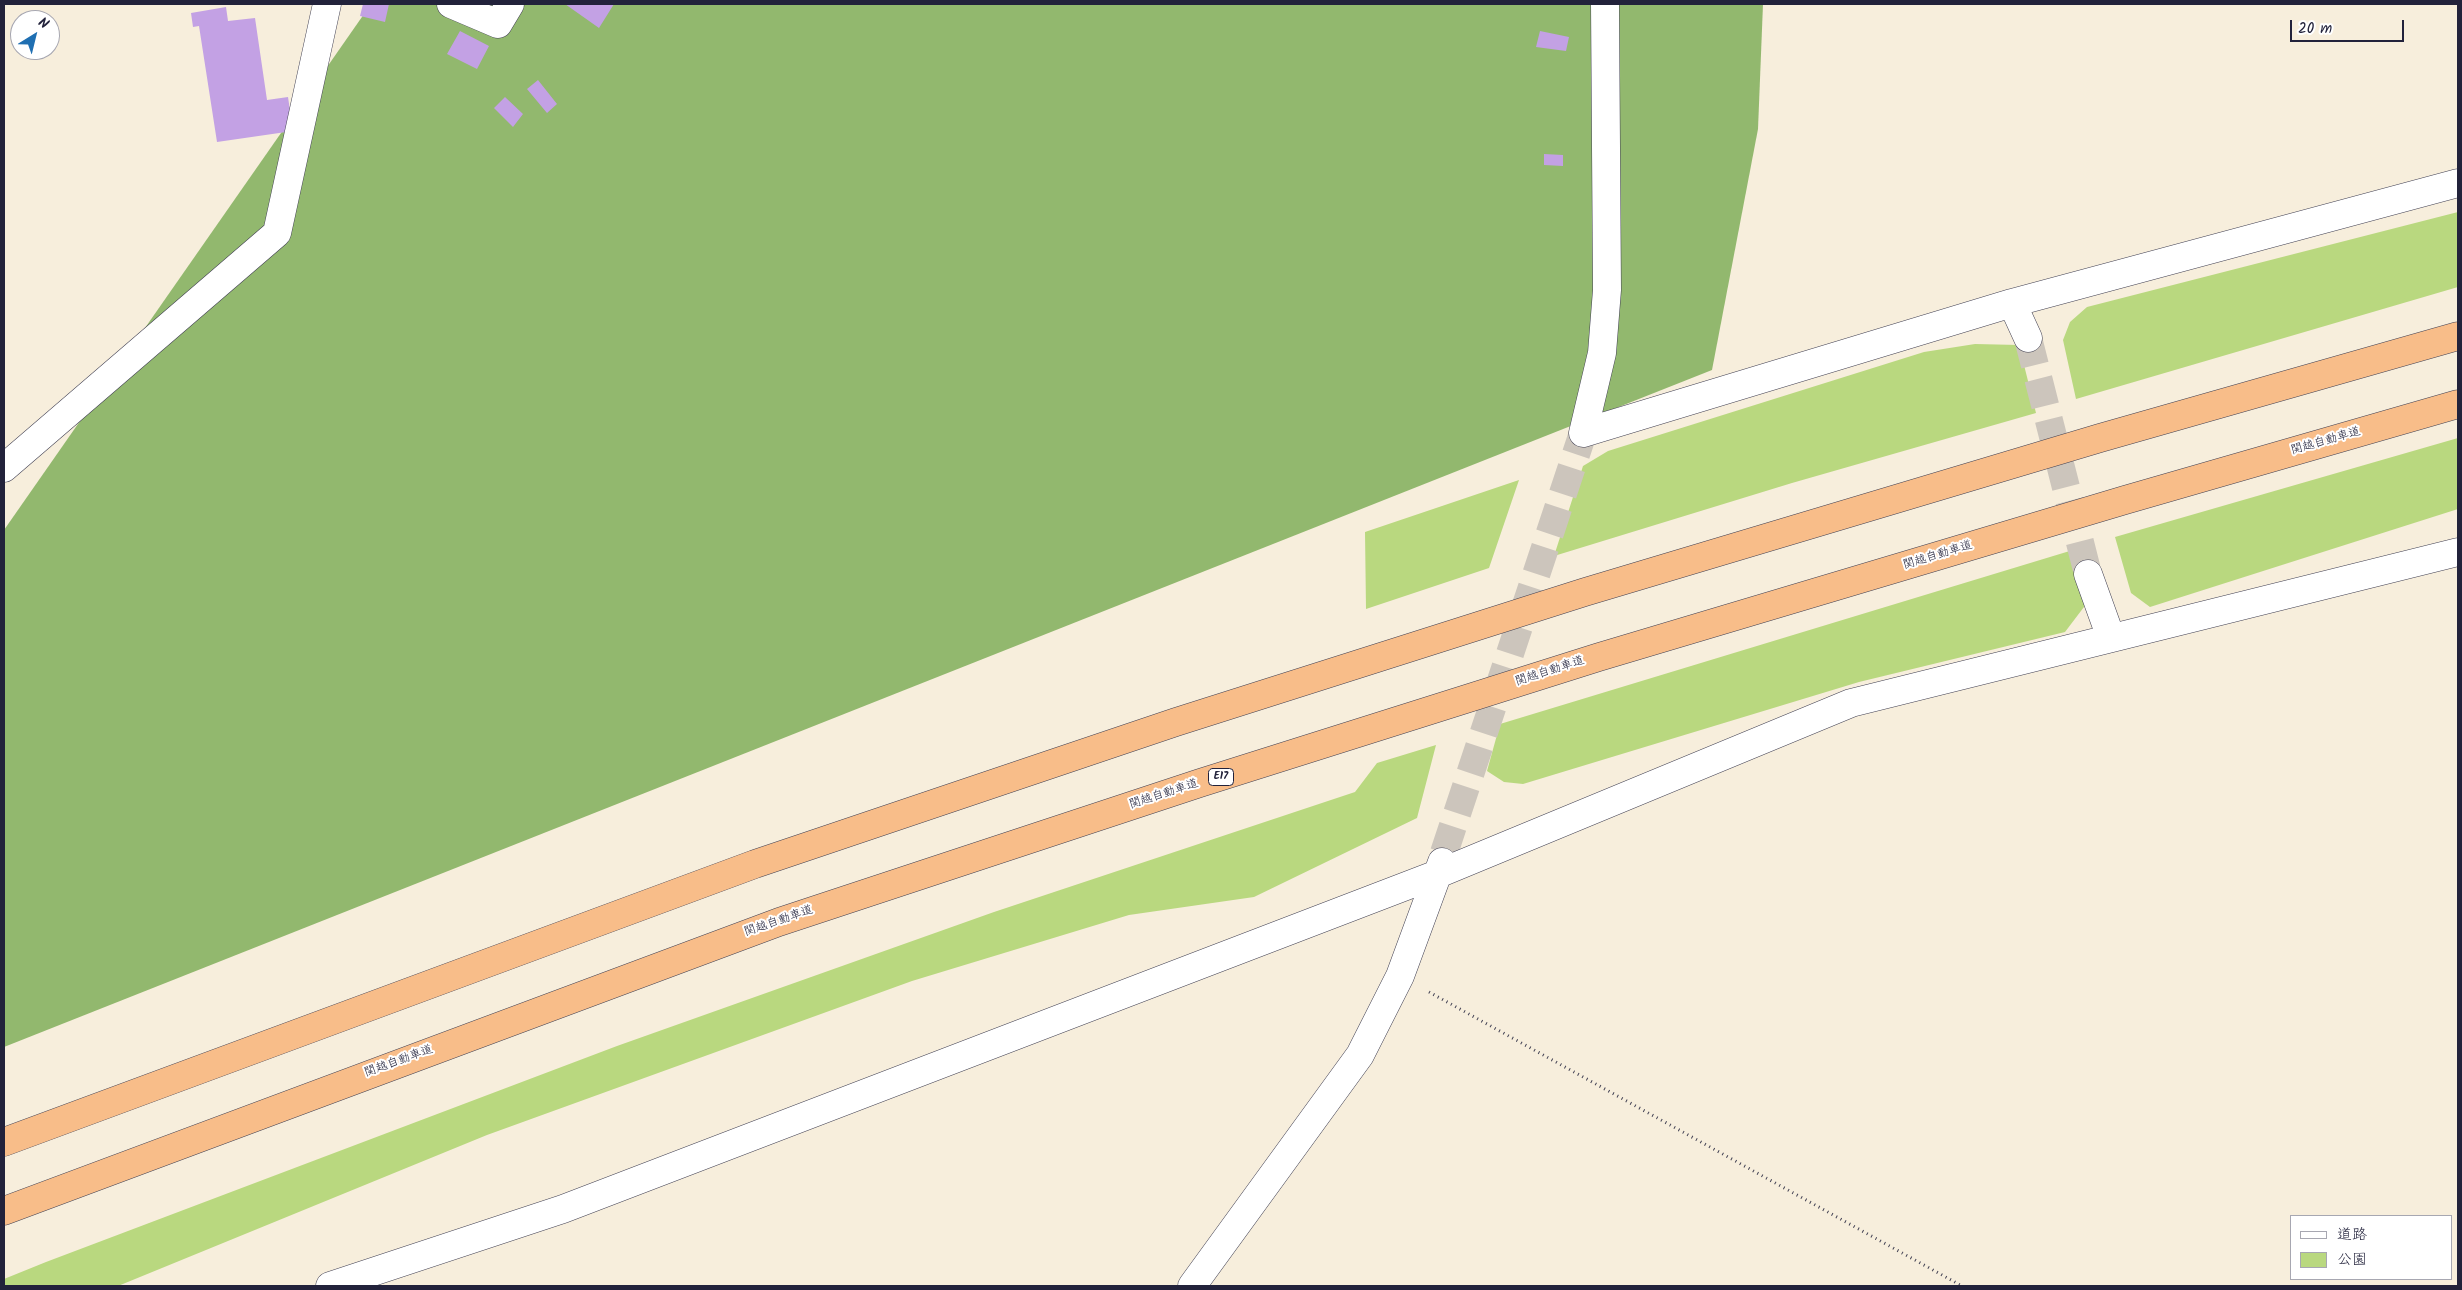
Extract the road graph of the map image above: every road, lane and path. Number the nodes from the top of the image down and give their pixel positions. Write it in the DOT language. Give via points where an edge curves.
graph roads {
  1 [pos="327,4"];
  2 [pos="451,4"];
  3 [pos="510,4"];
  4 [pos="1605,4"];
  5 [pos="2458,183"];
  6 [pos="2012,303"];
  7 [pos="2458,336"];
  8 [pos="2028,338"];
  9 [pos="2458,404"];
  10 [pos="4,468"];
  11 [pos="2458,552"];
  12 [pos="2088,574"];
  13 [pos="2111,638"];
  14 [pos="1442,863"];
  15 [pos="1400,976"];
  16 [pos="4,1142"];
  17 [pos="4,1211"];
  18 [pos="330,1286"];
  19 [pos="1192,1286"];
  20 [pos="1962,1286"];
  1 -- 10 [label="street" via="277,233"];
  2 -- 3 [label="street" via="498,24"];
  4 -- 6 [label="street" via="1607,290 1602,353 1583,434"];
  5 -- 6 [label="street"];
  6 -- 8 [label="street"];
  7 -- 16 [label="highway" via="2091,441 1585,592 1176,722 756,864"];
  9 -- 17 [label="highway, 関越自動車道 / E17" via="1599,657 1013,845 770,925"];
  11 -- 13 [label="street"];
  12 -- 13 [label="street"];
  13 -- 14 [label="street" via="1851,702"];
  14 -- 15 [label="street"];
  14 -- 18 [label="street" via="563,1208"];
  15 -- 19 [label="street" via="1360,1055"];
  15 -- 20 [label="path"];
}
